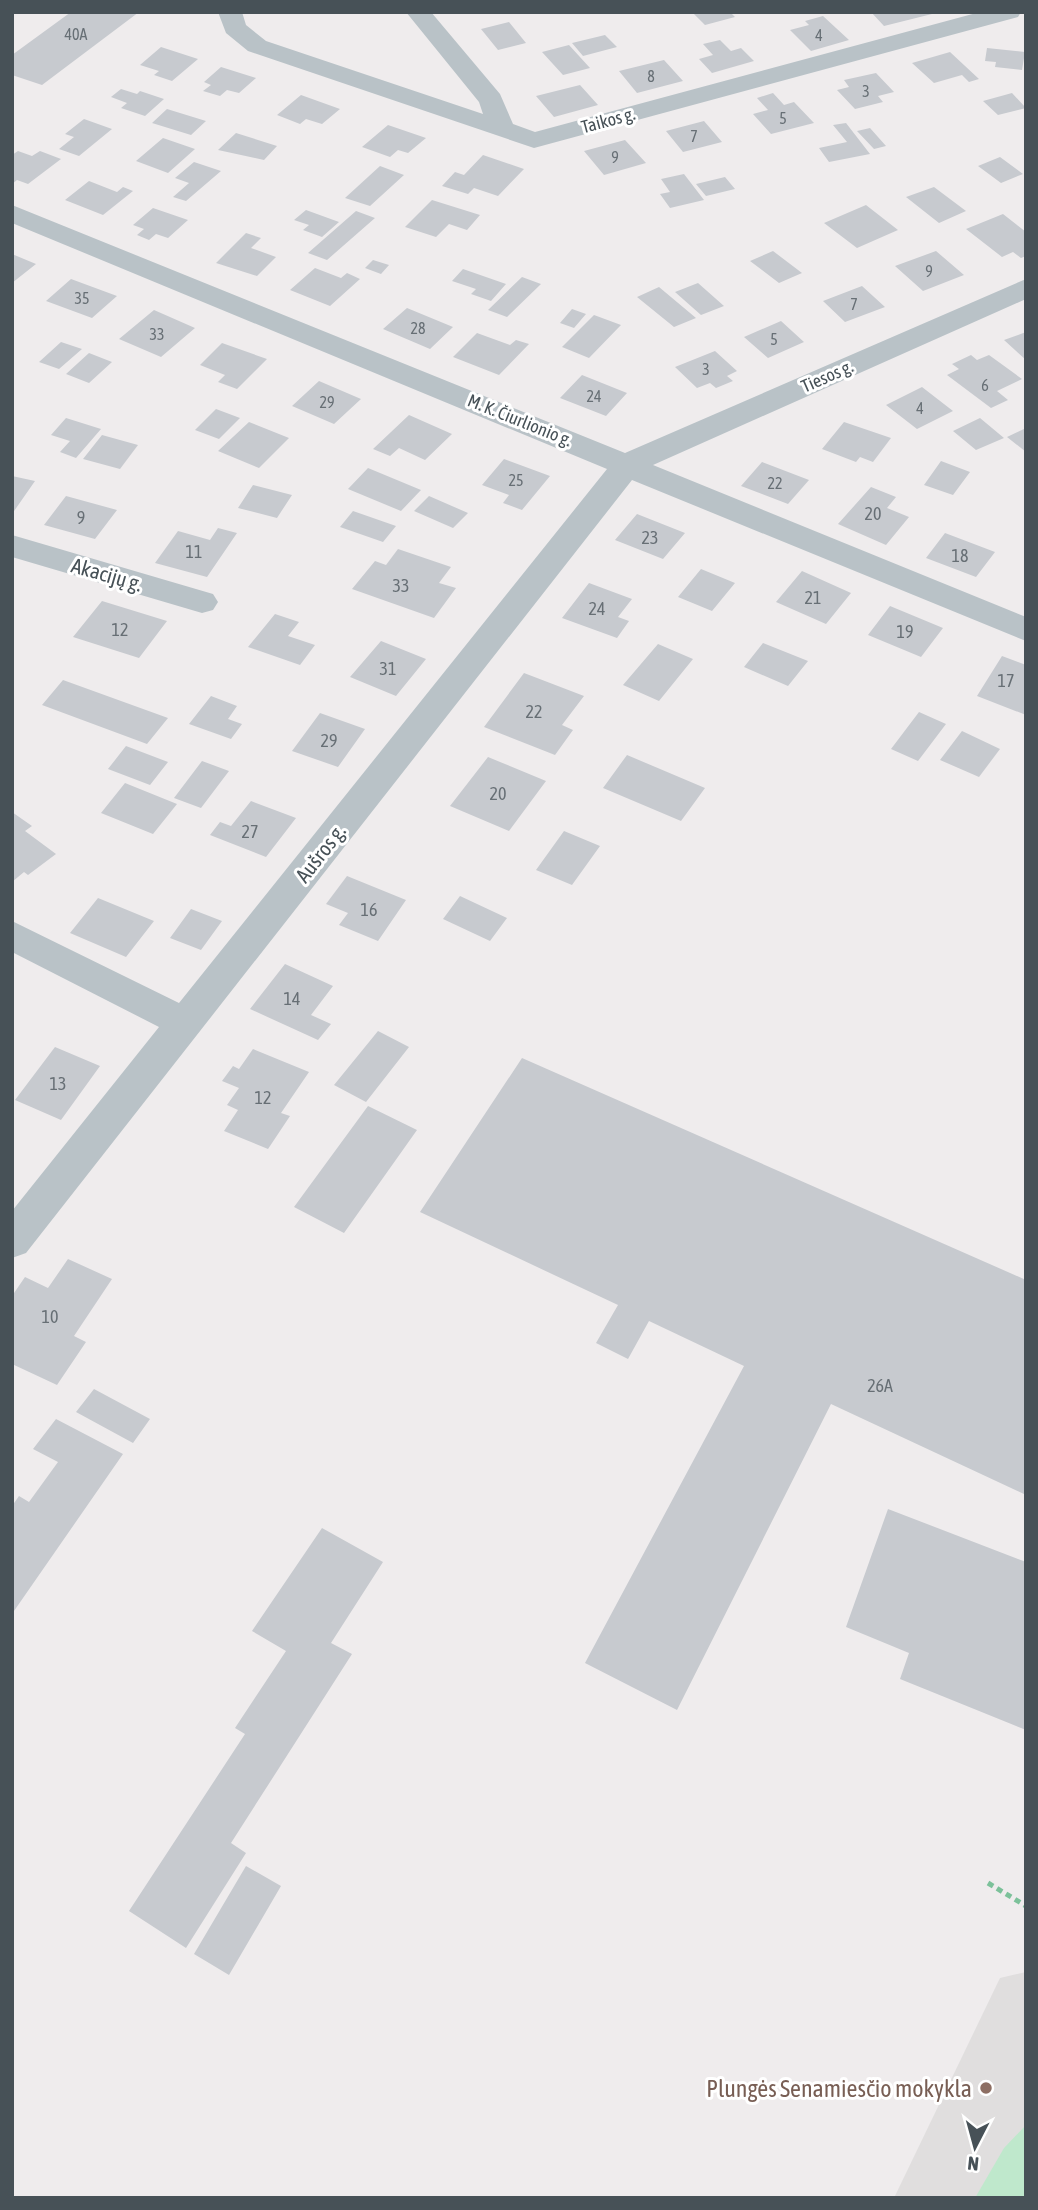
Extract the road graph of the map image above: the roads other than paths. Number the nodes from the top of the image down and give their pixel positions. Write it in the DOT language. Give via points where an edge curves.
graph roads {
  1 [pos="230,12"];
  2 [pos="418,12"];
  3 [pos="1009,12"];
  4 [pos="502,129"];
  5 [pos="12,213"];
  6 [pos="1026,288"];
  7 [pos="628,464"];
  8 [pos="12,546"];
  9 [pos="202,602"];
  10 [pos="1026,630"];
  11 [pos="12,935"];
  12 [pos="185,1023"];
  13 [pos="12,1241"];
  1 -- 4 [label="street, Taikos g." via="238,34 257,46"];
  2 -- 4 [label="street" via="491,100"];
  3 -- 4 [label="street, Taikos g." via="534,139"];
  5 -- 7 [label="street, M. K. Čiurlionio g."];
  6 -- 7 [label="street, Tiesos g."];
  7 -- 10 [label="street, M. K. Čiurlionio g."];
  7 -- 12 [label="street, Aušros g."];
  8 -- 9 [label="street, Akacijų g."];
  11 -- 12 [label="street"];
  12 -- 13 [label="street, Aušros g."];
}
